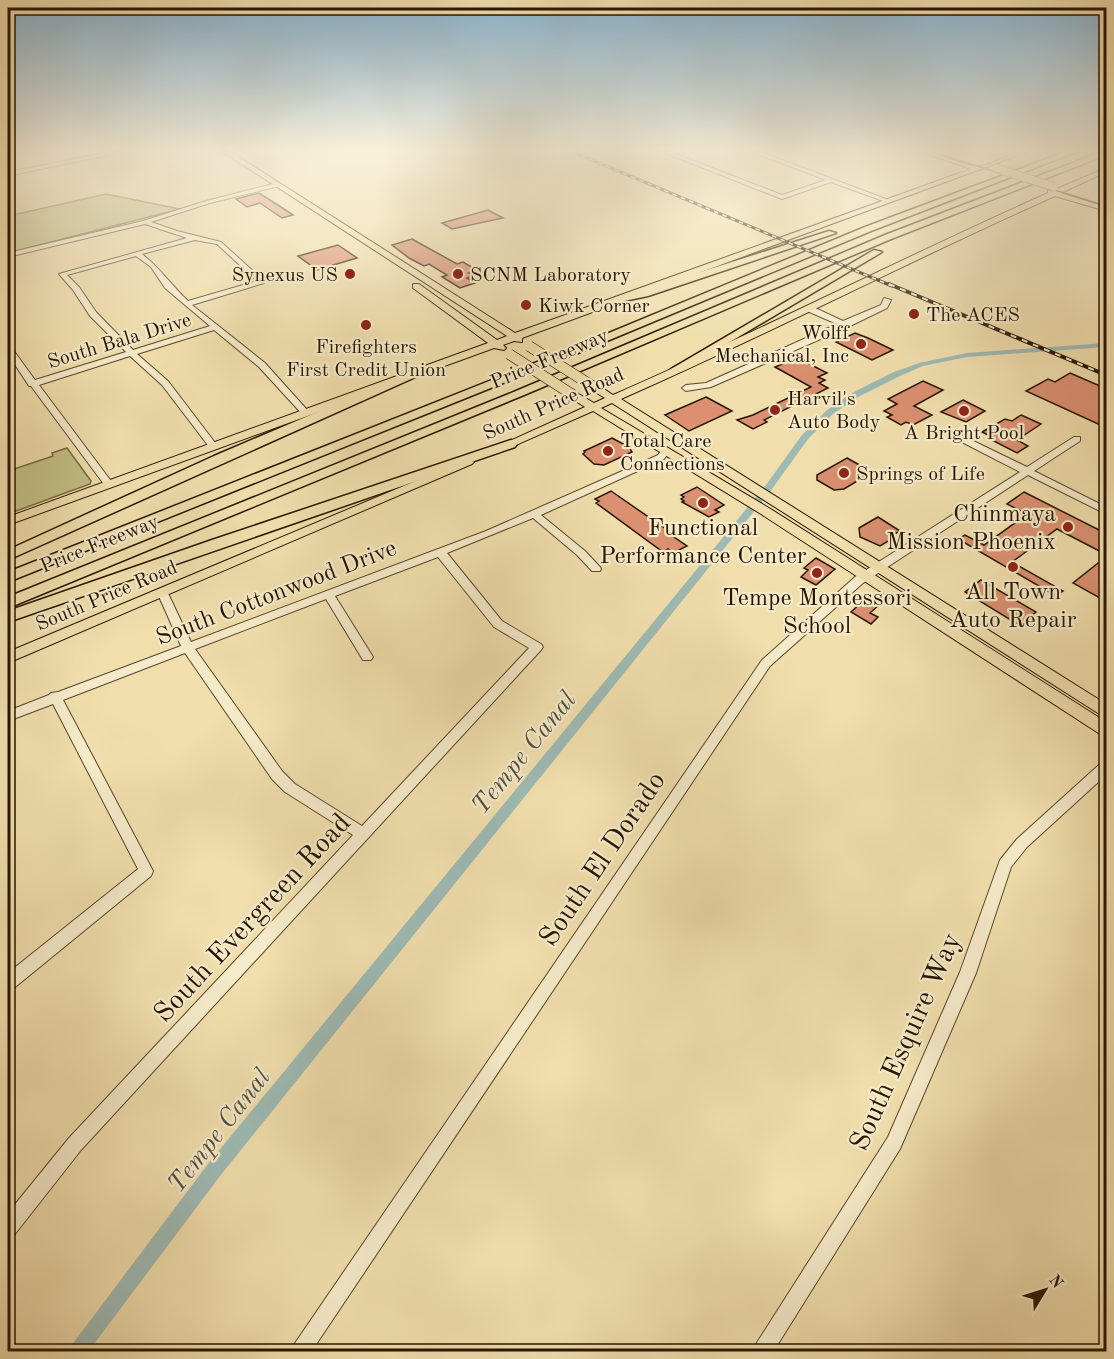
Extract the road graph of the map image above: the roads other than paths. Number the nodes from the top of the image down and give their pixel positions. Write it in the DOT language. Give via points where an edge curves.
graph roads {
  1 [pos="166,215"];
  2 [pos="309,215"];
  3 [pos="324,215"];
  4 [pos="849,215"];
  5 [pos="887,215"];
  6 [pos="903,215"];
  7 [pos="943,215"];
  8 [pos="955,215"];
  9 [pos="1002,215"];
  10 [pos="145,222"];
  11 [pos="197,237"];
  12 [pos="372,246"];
  13 [pos="361,249"];
  14 [pos="138,254"];
  15 [pos="8,255"];
  16 [pos="416,274"];
  17 [pos="405,278"];
  18 [pos="624,298"];
  19 [pos="887,300"];
  20 [pos="187,304"];
  21 [pos="810,309"];
  22 [pos="845,325"];
  23 [pos="215,327"];
  24 [pos="514,337"];
  25 [pos="495,344"];
  26 [pos="8,350"];
  27 [pos="132,354"];
  28 [pos="677,369"];
  29 [pos="416,374"];
  30 [pos="32,384"];
  31 [pos="686,388"];
  32 [pos="613,399"];
  33 [pos="593,408"];
  34 [pos="305,412"];
  35 [pos="957,436"];
  36 [pos="1077,439"];
  37 [pos="511,444"];
  38 [pos="213,446"];
  39 [pos="665,451"];
  40 [pos="1027,471"];
  41 [pos="109,485"];
  42 [pos="752,486"];
  43 [pos="769,505"];
  44 [pos="1107,511"];
  45 [pos="534,514"];
  46 [pos="8,521"];
  47 [pos="440,552"];
  48 [pos="8,555"];
  49 [pos="596,569"];
  50 [pos="872,571"];
  51 [pos="8,577"];
  52 [pos="162,592"];
  53 [pos="328,594"];
  54 [pos="8,603"];
  55 [pos="8,617"];
  56 [pos="188,648"];
  57 [pos="367,657"];
  58 [pos="8,658"];
  59 [pos="55,696"];
  60 [pos="1107,711"];
  61 [pos="8,716"];
  62 [pos="1107,730"];
  63 [pos="1107,767"];
  64 [pos="363,834"];
  65 [pos="8,983"];
  66 [pos="8,1227"];
  67 [pos="299,1352"];
  68 [pos="761,1352"];
  1 -- 10 [label="street"];
  2 -- 13 [label="main road"];
  3 -- 12 [label="main road"];
  4 -- 18 [label="main road"];
  5 -- 18 [label="highway"];
  6 -- 51 [label="highway, Price Freeway" via="579,350"];
  7 -- 54 [label="highway, Price Freeway"];
  8 -- 28 [label="highway" via="873,254"];
  9 -- 21 [label="main road, South Price Road"];
  10 -- 11 [label="street"];
  10 -- 15 [label="street"];
  11 -- 14 [label="street"];
  11 -- 20 [label="street, South Bala Drive" via="219,243 262,282"];
  12 -- 13 [label="main road"];
  12 -- 16 [label="main road"];
  13 -- 17 [label="main road"];
  14 -- 20 [label="street"];
  14 -- 27 [label="street" via="62,274 93,314"];
  16 -- 17 [label="main road"];
  16 -- 24 [label="main road"];
  17 -- 25 [label="main road"];
  18 -- 24 [label="main road"];
  19 -- 22 [label="street" via="884,306"];
  20 -- 23 [label="street"];
  21 -- 22 [label="street"];
  21 -- 28 [label="main road, South Price Road"];
  22 -- 31 [label="street" via="708,385"];
  23 -- 27 [label="street, South Bala Drive"];
  23 -- 34 [label="street" via="262,365"];
  24 -- 25 [label="main road"];
  24 -- 32 [label="main road, bridge"];
  25 -- 29 [label="main road"];
  25 -- 33 [label="main road, bridge"];
  26 -- 30 [label="street"];
  27 -- 30 [label="street, South Bala Drive"];
  27 -- 38 [label="street" via="165,383"];
  28 -- 32 [label="main road, South Price Road"];
  29 -- 34 [label="main road"];
  29 -- 48 [label="highway"];
  30 -- 41 [label="street"];
  32 -- 33 [label="main road, South Price Road"];
  32 -- 42 [label="main road"];
  33 -- 37 [label="main road, South Price Road"];
  33 -- 39 [label="main road"];
  34 -- 38 [label="main road"];
  35 -- 40 [label="street"];
  36 -- 40 [label="street, South El Dorado"];
  37 -- 52 [label="main road, South Price Road"];
  37 -- 55 [label="highway"];
  38 -- 41 [label="main road"];
  39 -- 42 [label="main road" via="681,452"];
  39 -- 43 [label="main road" via="743,497"];
  39 -- 45 [label="street, South Cottonwood Drive" via="661,457"];
  40 -- 44 [label="street"];
  40 -- 50 [label="street, South El Dorado"];
  41 -- 46 [label="main road"];
  42 -- 43 [label="main road"];
  43 -- 50 [label="main road"];
  45 -- 47 [label="street, South Cottonwood Drive"];
  45 -- 49 [label="street"];
  47 -- 53 [label="street, South Cottonwood Drive"];
  47 -- 64 [label="street, South Evergreen Road" via="498,624 537,647"];
  50 -- 60 [label="main road"];
  50 -- 62 [label="main road"];
  50 -- 67 [label="street, South El Dorado" via="766,663"];
  52 -- 56 [label="street"];
  52 -- 58 [label="main road, South Price Road"];
  53 -- 56 [label="street, South Cottonwood Drive"];
  53 -- 57 [label="street"];
  56 -- 59 [label="street, South Cottonwood Drive"];
  56 -- 64 [label="street" via="277,775 290,788"];
  59 -- 61 [label="street, South Cottonwood Drive"];
  59 -- 65 [label="street" via="146,871"];
  63 -- 68 [label="street, South Esquire Way" via="1022,843 1005,864 968,973 894,1143"];
  64 -- 66 [label="street, South Evergreen Road" via="75,1144"];
}
